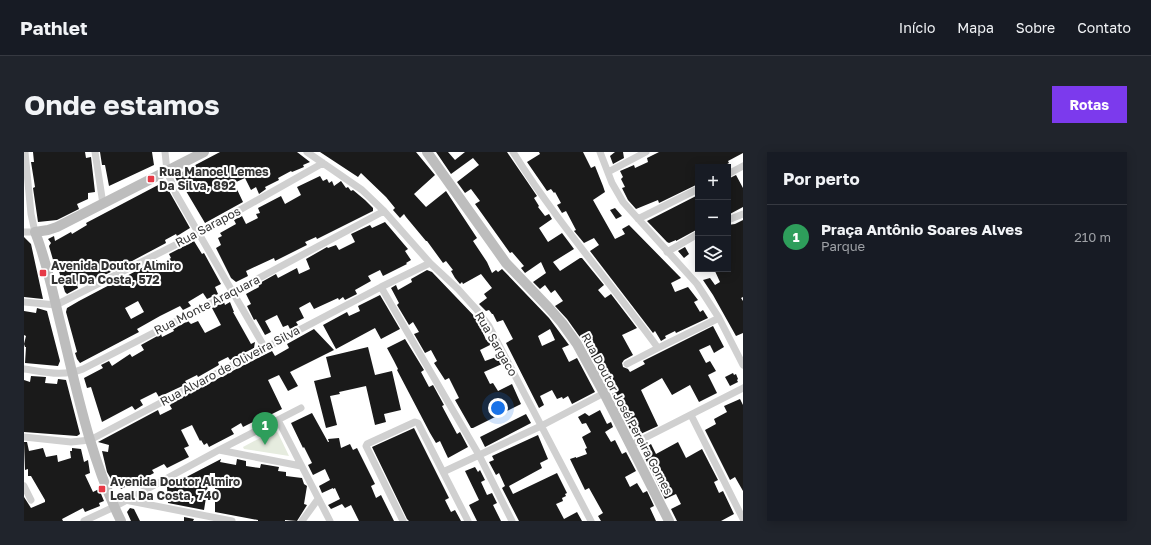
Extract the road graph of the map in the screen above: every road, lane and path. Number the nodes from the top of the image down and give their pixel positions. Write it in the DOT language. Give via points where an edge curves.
graph roads {
  1 [pos="25,152"];
  2 [pos="95,152"];
  3 [pos="165,152"];
  4 [pos="204,152"];
  5 [pos="307,152"];
  6 [pos="427,152"];
  7 [pos="513,152"];
  8 [pos="600,152"];
  9 [pos="646,152"];
  10 [pos="323,163"];
  11 [pos="743,166"];
  12 [pos="167,171"];
  13 [pos="608,172"];
  14 [pos="731,172"];
  15 [pos="695,190"];
  16 [pos="103,204"];
  17 [pos="384,211"];
  18 [pos="743,214"];
  19 [pos="638,219"];
  20 [pos="731,219"];
  21 [pos="24,232"];
  22 [pos="35,232"];
  23 [pos="199,234"];
  24 [pos="695,236"];
  25 [pos="667,252"];
  26 [pos="430,263"];
  27 [pos="382,288"];
  28 [pos="233,292"];
  29 [pos="24,302"];
  30 [pos="56,305"];
  31 [pos="719,318"];
  32 [pos="265,348"];
  33 [pos="658,348"];
  34 [pos="627,364"];
  35 [pos="743,365"];
  36 [pos="24,369"];
  37 [pos="72,373"];
  38 [pos="743,388"];
  39 [pos="604,393"];
  40 [pos="301,408"];
  41 [pos="691,415"];
  42 [pos="278,420"];
  43 [pos="541,426"];
  44 [pos="24,437"];
  45 [pos="90,440"];
  46 [pos="631,445"];
  47 [pos="219,450"];
  48 [pos="479,455"];
  49 [pos="302,466"];
  50 [pos="443,472"];
  51 [pos="24,486"];
  52 [pos="318,499"];
  53 [pos="31,500"];
  54 [pos="125,500"];
  55 [pos="114,507"];
  56 [pos="743,519"];
  57 [pos="87,520"];
  58 [pos="121,521"];
  59 [pos="232,521"];
  60 [pos="302,521"];
  61 [pos="330,521"];
  62 [pos="403,521"];
  63 [pos="468,521"];
  64 [pos="512,521"];
  65 [pos="591,521"];
  66 [pos="669,521"];
  1 -- 22 [label="street"];
  2 -- 16 [label="street"];
  3 -- 12 [label="street"];
  4 -- 12 [label="street"];
  5 -- 10 [label="street, Rua Sargaco"];
  6 -- 39 [label="street, Rua Doutor José Pereira Gomes" via="506,263 562,323 577,344"];
  7 -- 33 [label="street" via="569,233"];
  8 -- 13 [label="street"];
  9 -- 13 [label="street"];
  10 -- 17 [label="street, Rua Sargaco" via="362,190"];
  10 -- 23 [label="street, Rua Sarapos"];
  11 -- 14 [label="street"];
  12 -- 16 [label="street"];
  12 -- 23 [label="street" via="176,194"];
  13 -- 19 [label="street" via="623,202"];
  15 -- 19 [label="street"];
  16 -- 22 [label="street" via="57,228"];
  17 -- 26 [label="street, Rua Sargaco"];
  17 -- 28 [label="street, Rua Monte Araquara"];
  18 -- 20 [label="street"];
  19 -- 25 [label="street"];
  21 -- 22 [label="street"];
  22 -- 30 [label="street"];
  23 -- 28 [label="street"];
  23 -- 30 [label="street, Rua Sarapos"];
  24 -- 25 [label="street"];
  25 -- 31 [label="street" via="697,284"];
  26 -- 27 [label="street, Rua Alvaro de Oliveira Silva"];
  26 -- 43 [label="street, Rua Sargaco" via="458,289 489,326"];
  27 -- 32 [label="street, Rua Alvaro de Oliveira Silva"];
  27 -- 48 [label="street"];
  28 -- 32 [label="street"];
  28 -- 37 [label="street, Rua Monte Araquara"];
  29 -- 30 [label="street"];
  30 -- 37 [label="street"];
  31 -- 33 [label="street"];
  31 -- 35 [label="street"];
  32 -- 45 [label="street, Rua Alvaro de Oliveira Silva"];
  33 -- 34 [label="street"];
  36 -- 37 [label="street, Rua Monte Araquara"];
  37 -- 45 [label="street"];
  38 -- 41 [label="street"];
  39 -- 43 [label="street"];
  39 -- 46 [label="street, Rua Doutor José Pereira Gomes"];
  40 -- 42 [label="street"];
  41 -- 46 [label="street"];
  41 -- 56 [label="street"];
  42 -- 47 [label="street"];
  42 -- 49 [label="street"];
  43 -- 48 [label="street"];
  43 -- 65 [label="street, Rua Sargaco"];
  44 -- 45 [label="street, Rua Alvaro de Oliveira Silva" via="72,442"];
  45 -- 55 [label="street"];
  46 -- 66 [label="street, Rua Doutor José Pereira Gomes"];
  47 -- 49 [label="street"];
  47 -- 54 [label="street"];
  48 -- 50 [label="street"];
  48 -- 64 [label="street"];
  49 -- 52 [label="street"];
  50 -- 62 [label="street" via="418,423 413,422 367,444 366,447"];
  50 -- 63 [label="street"];
  51 -- 53 [label="street"];
  52 -- 60 [label="street"];
  52 -- 61 [label="street"];
  54 -- 55 [label="street"];
  54 -- 59 [label="street"];
  55 -- 57 [label="street"];
  55 -- 58 [label="street"];
}
